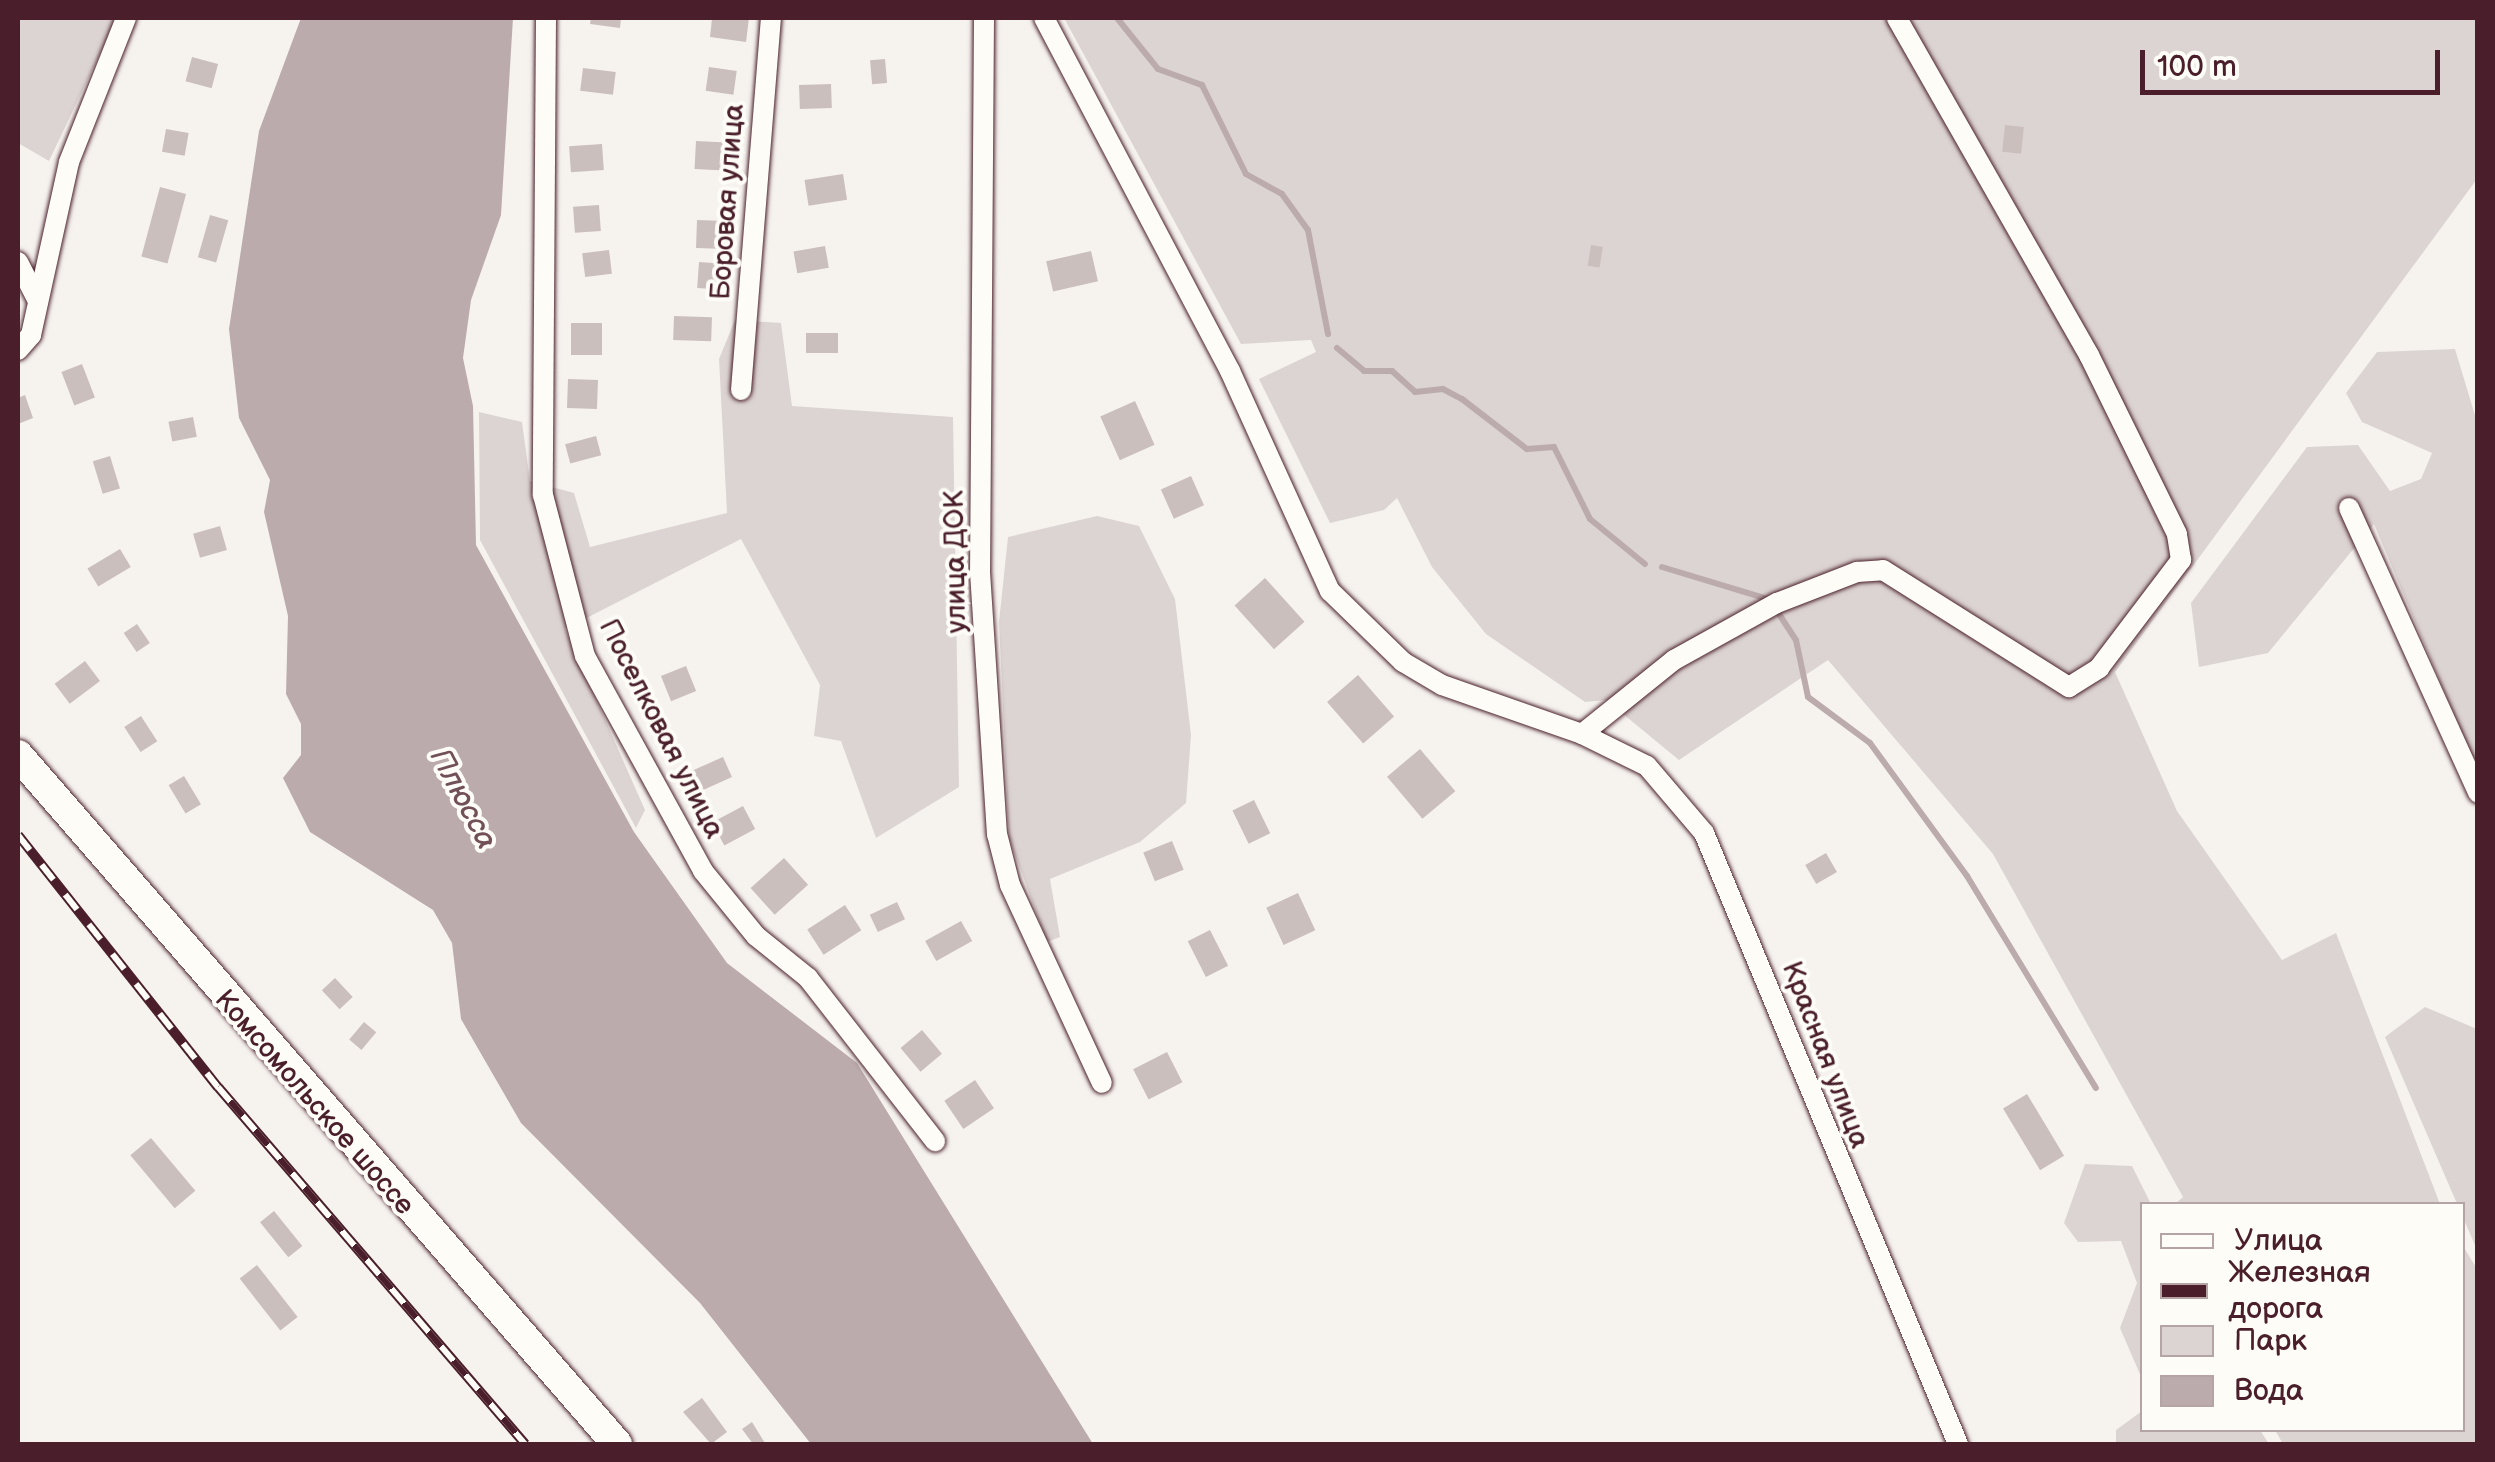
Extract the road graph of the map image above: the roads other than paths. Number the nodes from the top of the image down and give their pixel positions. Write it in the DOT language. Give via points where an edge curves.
graph roads {
  1 [pos="126,18"];
  2 [pos="546,18"];
  3 [pos="771,18"];
  4 [pos="984,18"];
  5 [pos="1044,18"];
  6 [pos="1898,18"];
  7 [pos="18,262"];
  8 [pos="38,301"];
  9 [pos="18,350"];
  10 [pos="741,390"];
  11 [pos="2349,508"];
  12 [pos="1582,734"];
  13 [pos="18,755"];
  14 [pos="2478,793"];
  15 [pos="1102,1083"];
  16 [pos="935,1141"];
  17 [pos="617,1444"];
  18 [pos="1958,1444"];
  1 -- 8 [label="street" via="69,162"];
  2 -- 16 [label="street, Поселковая улица" via="543,495 585,656 703,871 756,936 808,978"];
  3 -- 10 [label="street, Боровая улица"];
  4 -- 15 [label="street, улица ДОК" via="980,572 998,834 1010,885"];
  5 -- 12 [label="street" via="1222,354 1330,591 1388,650 1442,685"];
  6 -- 12 [label="street" via="2089,355 2177,534 2181,560 2099,668 2068,687 1953,622 1897,578 1870,571 1794,595 1674,660"];
  7 -- 8 [label="street"];
  8 -- 9 [label="street" via="31,335"];
  11 -- 14 [label="street"];
  12 -- 18 [label="street, Красная улица" via="1647,766 1704,833"];
  13 -- 17 [label="main road, Комсомольское шоссе"];
}
